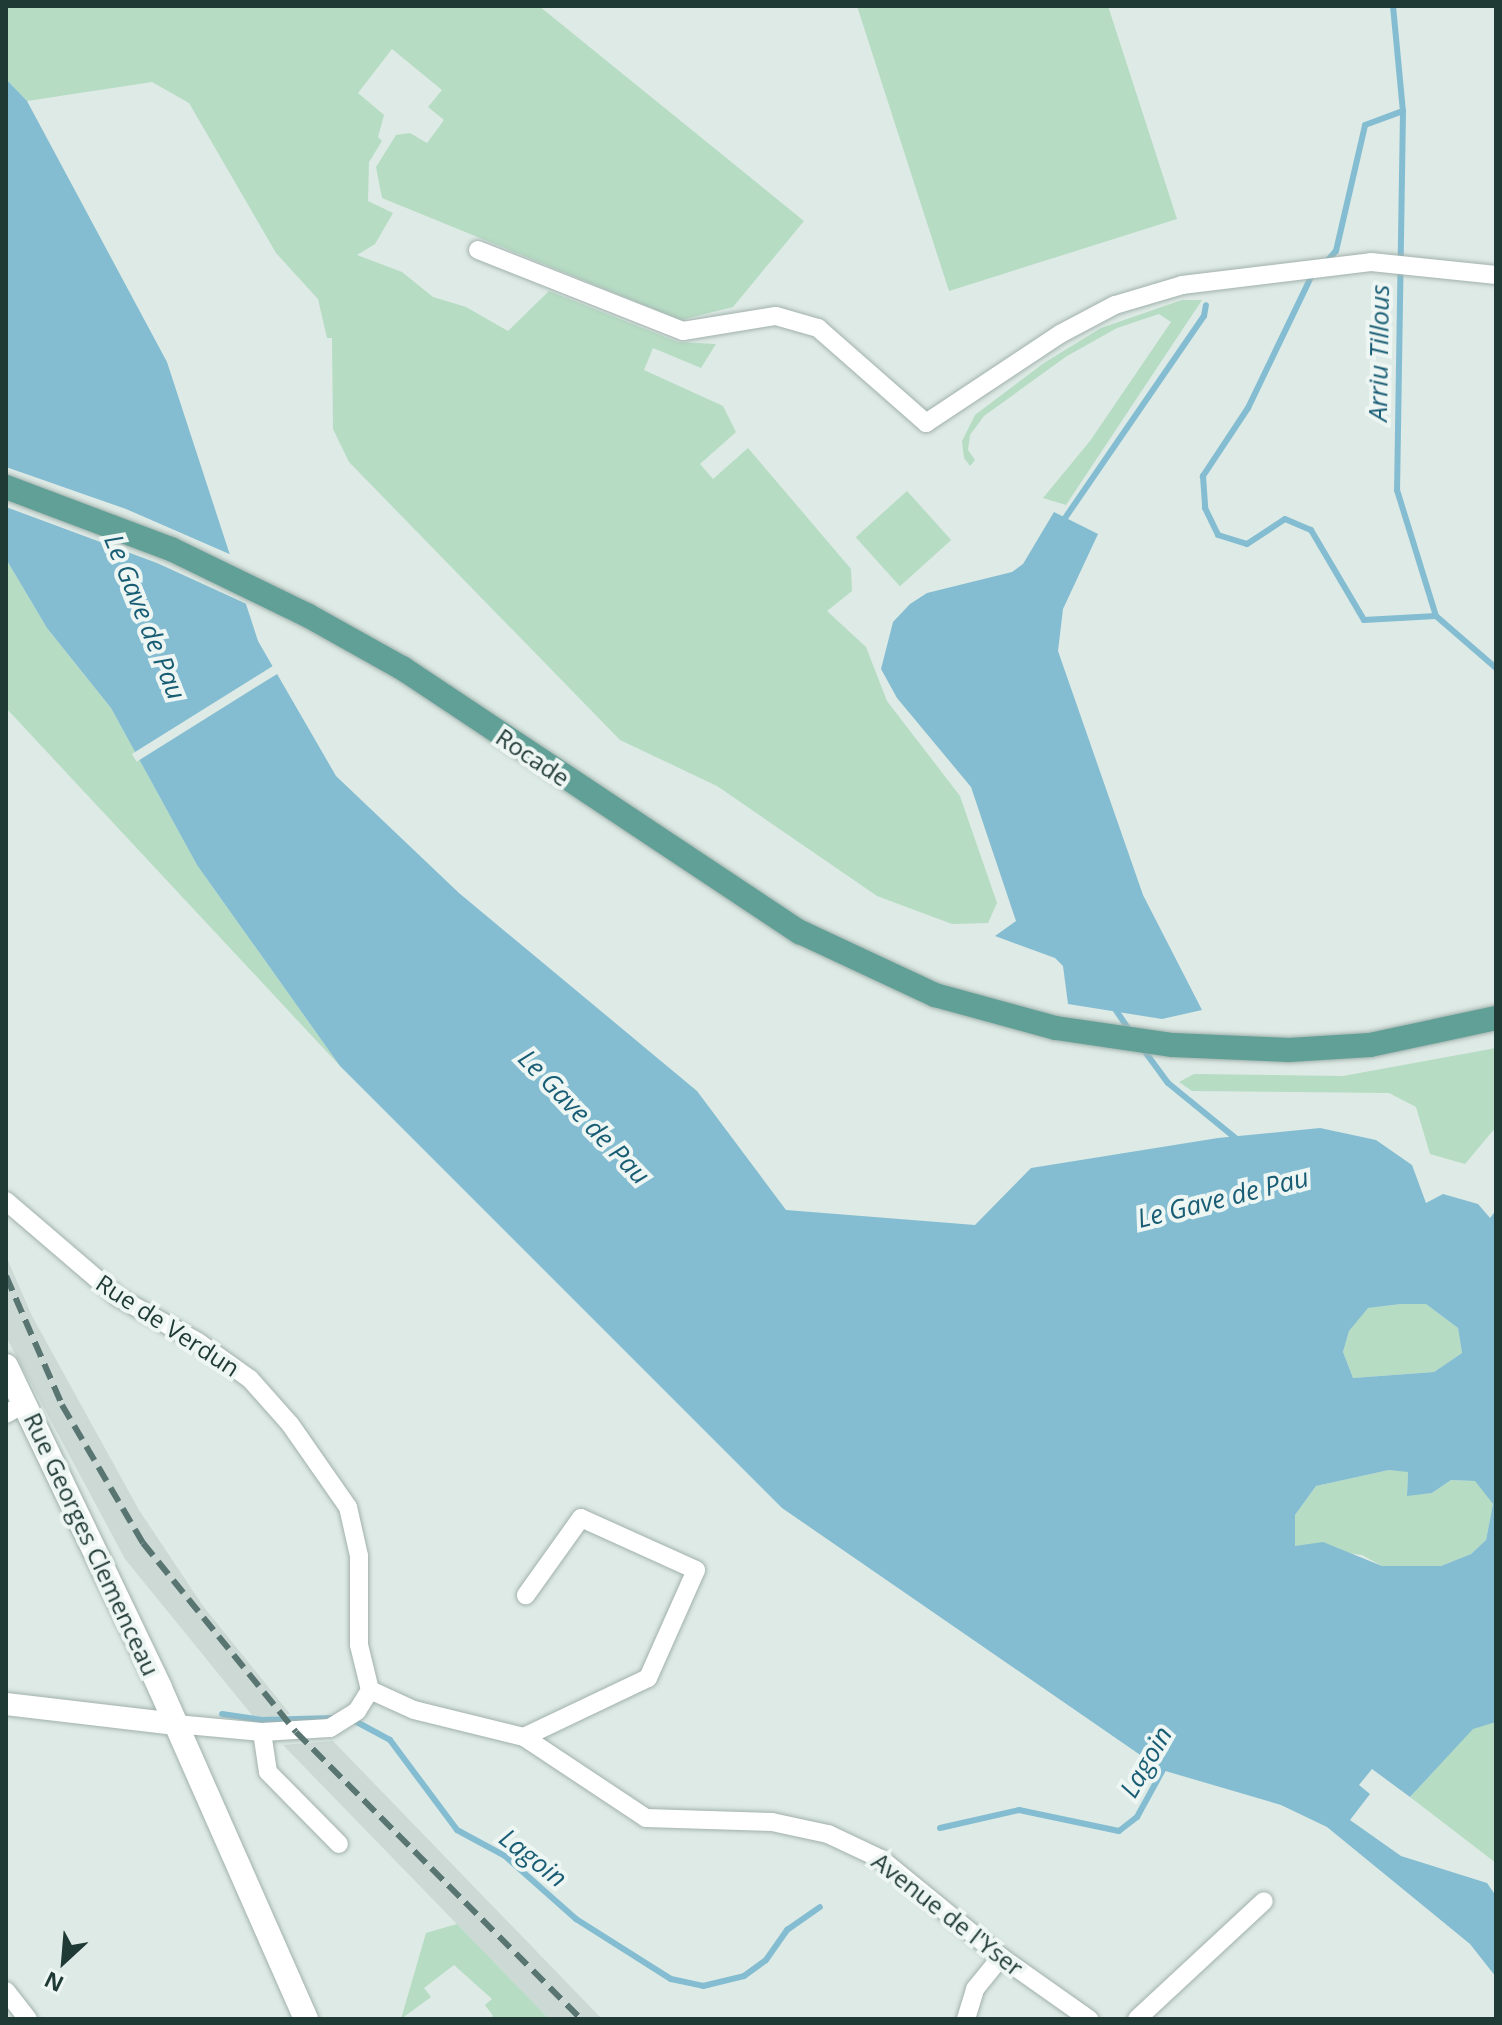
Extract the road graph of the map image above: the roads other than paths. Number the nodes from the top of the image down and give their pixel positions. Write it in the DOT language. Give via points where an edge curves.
graph roads {
  1 [pos="478,250"];
  2 [pos="1496,275"];
  3 [pos="6,487"];
  4 [pos="1496,1018"];
  5 [pos="6,1201"];
  6 [pos="6,1366"];
  7 [pos="12,1409"];
  8 [pos="526,1595"];
  9 [pos="370,1690"];
  10 [pos="6,1704"];
  11 [pos="176,1724"];
  12 [pos="262,1732"];
  13 [pos="524,1737"];
  14 [pos="339,1844"];
  15 [pos="1264,1901"];
  16 [pos="1001,1957"];
  17 [pos="6,1991"];
  18 [pos="307,2017"];
  19 [pos="28,2019"];
  20 [pos="966,2019"];
  21 [pos="1089,2019"];
  22 [pos="1137,2019"];
  1 -- 2 [label="street" via="683,331 776,316 818,328 926,423 1060,334 1115,305 1182,285 1373,264"];
  3 -- 4 [label="main road, Rocade" via="171,549 402,668 800,932 935,995 1056,1028 1173,1045 1289,1050 1370,1045"];
  5 -- 9 [label="street, Rue de Verdun" via="118,1297 250,1379 290,1424 348,1507 359,1556 359,1645"];
  6 -- 7 [label="main road, Rue Georges Clemenceau"];
  7 -- 11 [label="main road, Rue Georges Clemenceau"];
  8 -- 13 [label="street" via="581,1518 696,1570 648,1678"];
  9 -- 12 [label="street" via="357,1711 330,1728"];
  9 -- 13 [label="street, Avenue de l'Yser" via="414,1710"];
  10 -- 11 [label="street"];
  11 -- 12 [label="street"];
  11 -- 18 [label="main road, Rue Georges Clemenceau"];
  12 -- 14 [label="street" via="268,1772"];
  13 -- 16 [label="street, Avenue de l'Yser" via="646,1818 772,1822 828,1834 881,1859"];
  15 -- 22 [label="street"];
  16 -- 20 [label="street" via="975,1989"];
  16 -- 21 [label="street, Avenue de l'Yser"];
  17 -- 19 [label="street"];
}
